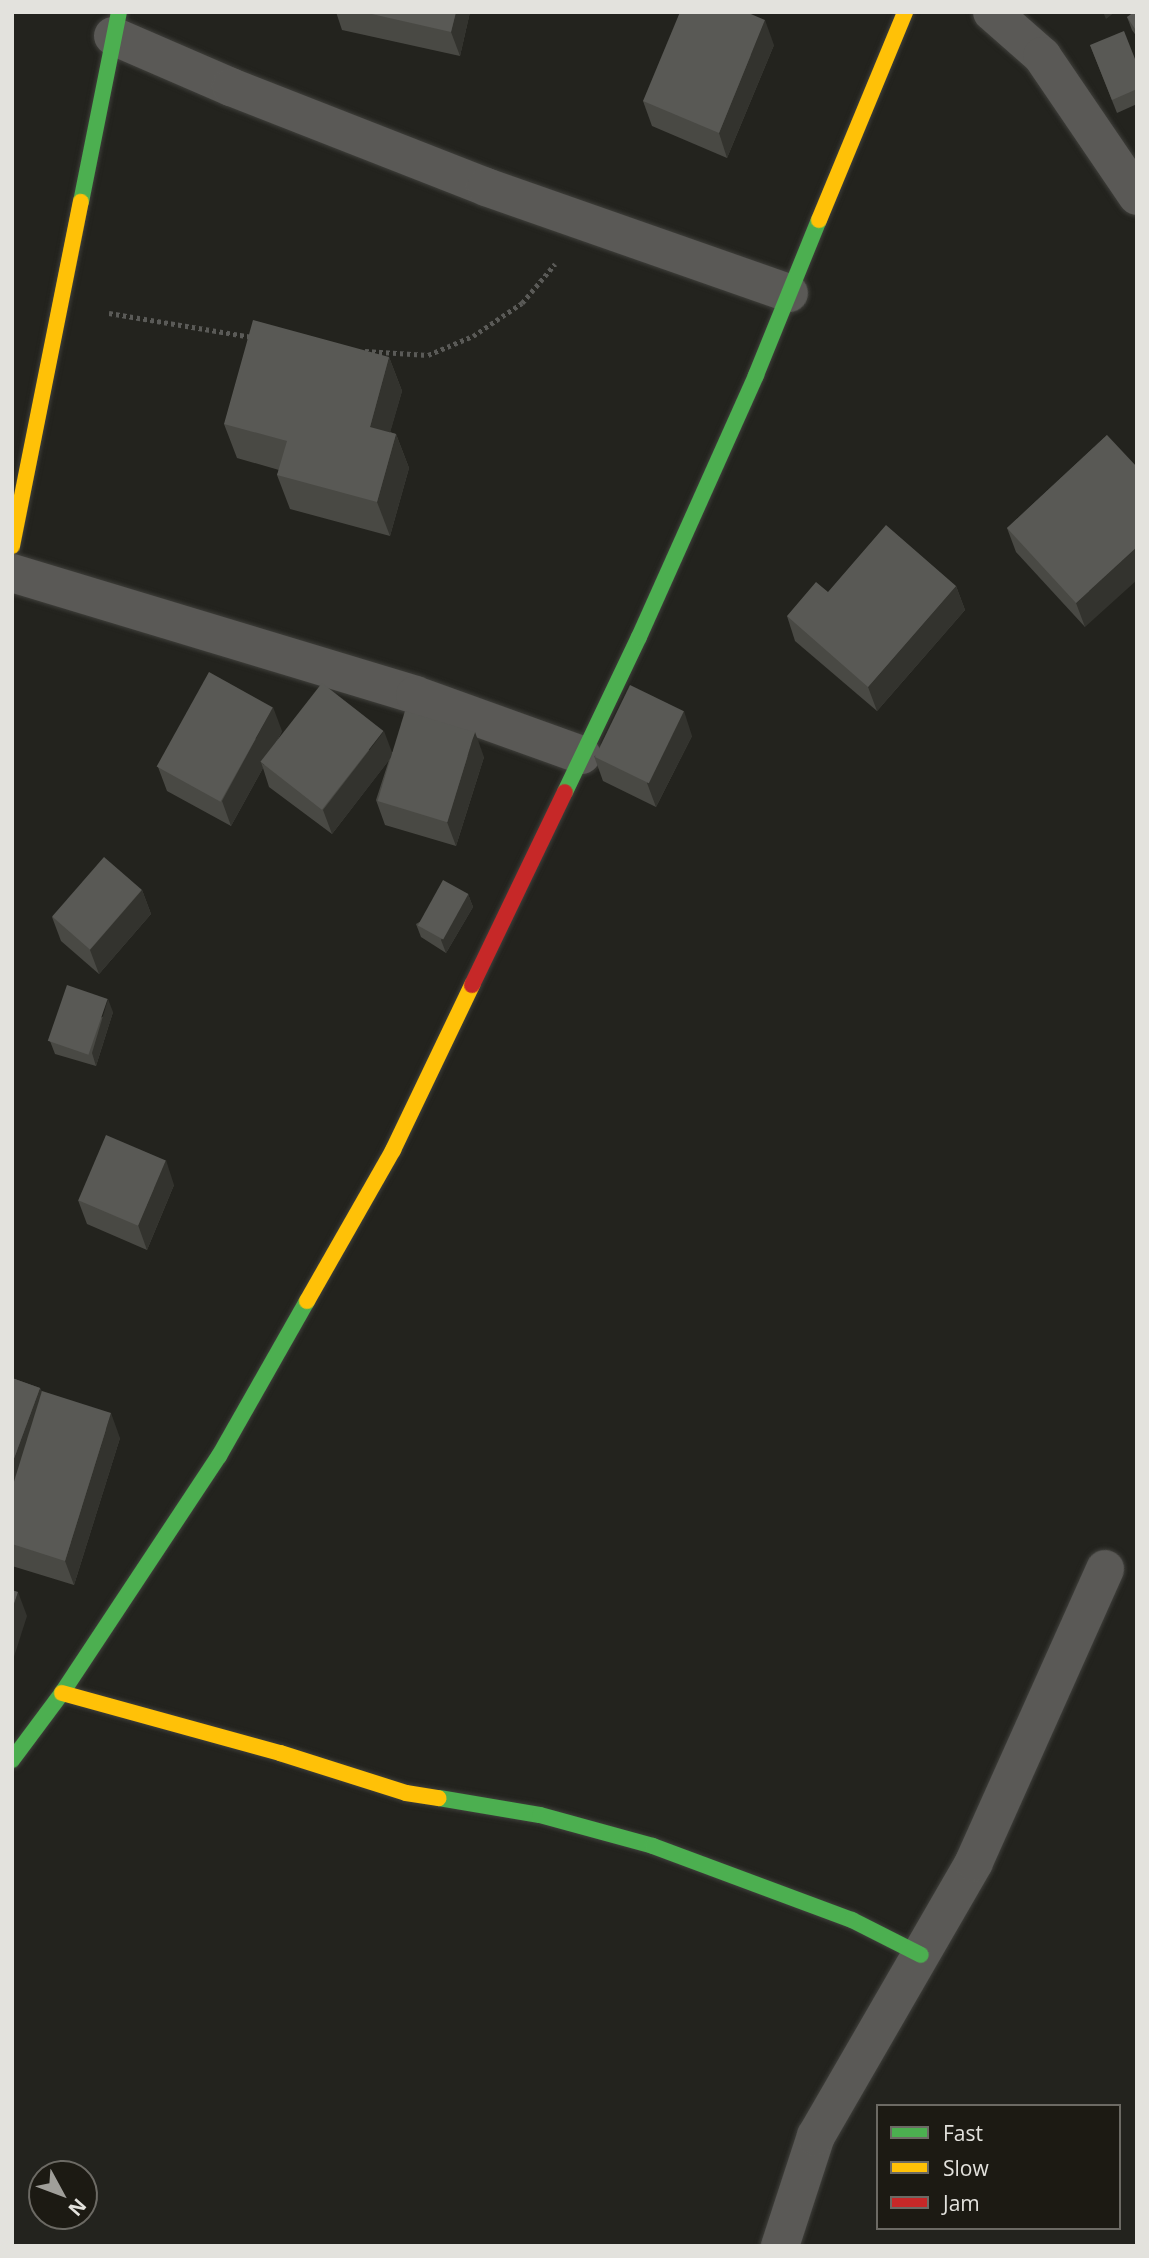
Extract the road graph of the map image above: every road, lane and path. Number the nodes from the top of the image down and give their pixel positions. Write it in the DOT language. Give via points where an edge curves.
graph roads {
  1 [pos="905,12"];
  2 [pos="992,12"];
  3 [pos="116,24"];
  4 [pos="1137,196"];
  5 [pos="584,219"];
  6 [pos="789,293"];
  7 [pos="62,305"];
  8 [pos="259,338"];
  9 [pos="358,350"];
  10 [pos="12,546"];
  11 [pos="12,573"];
  12 [pos="582,755"];
  13 [pos="1105,1569"];
  14 [pos="61,1693"];
  15 [pos="12,1760"];
  16 [pos="921,1955"];
  17 [pos="780,2246"];
  1 -- 6 [label="street"];
  2 -- 4 [label="street" via="1042,56"];
  3 -- 5 [label="street" via="231,87 474,182"];
  3 -- 7 [label="street"];
  5 -- 6 [label="street"];
  5 -- 9 [label="path" via="558,262 522,303 473,336 428,355"];
  6 -- 12 [label="street" via="745,400"];
  7 -- 8 [label="path"];
  7 -- 10 [label="street"];
  11 -- 12 [label="street" via="415,695"];
  12 -- 14 [label="street" via="393,1150 219,1456"];
  13 -- 16 [label="street" via="974,1862"];
  14 -- 15 [label="street"];
  14 -- 16 [label="street" via="280,1752 406,1793 540,1815 653,1846 852,1920"];
  16 -- 17 [label="street" via="816,2136"];
}
